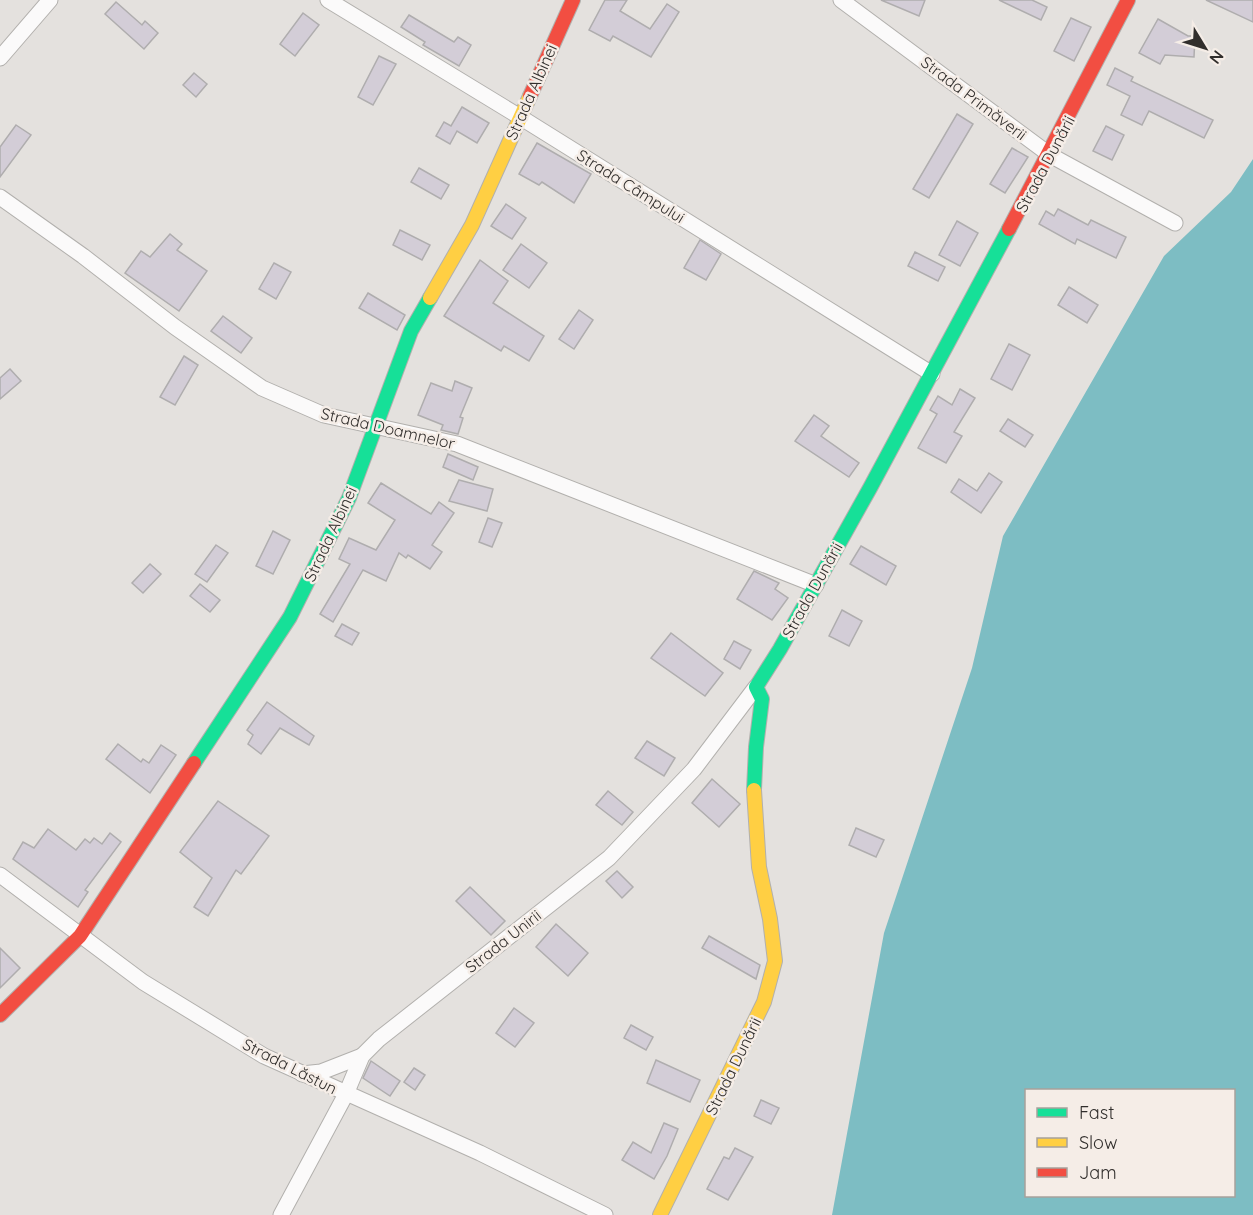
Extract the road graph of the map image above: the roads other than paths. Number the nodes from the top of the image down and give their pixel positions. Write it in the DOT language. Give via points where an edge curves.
graph roads {
  1 [pos="50,0"];
  2 [pos="328,0"];
  3 [pos="573,0"];
  4 [pos="842,0"];
  5 [pos="1128,0"];
  6 [pos="0,58"];
  7 [pos="520,117"];
  8 [pos="1050,155"];
  9 [pos="0,196"];
  10 [pos="1175,224"];
  11 [pos="932,374"];
  12 [pos="374,427"];
  13 [pos="816,585"];
  14 [pos="756,687"];
  15 [pos="0,874"];
  16 [pos="80,936"];
  17 [pos="0,1016"];
  18 [pos="362,1056"];
  19 [pos="302,1074"];
  20 [pos="345,1094"];
  21 [pos="282,1215"];
  22 [pos="605,1215"];
  23 [pos="660,1215"];
  1 -- 6 [label="street"];
  2 -- 7 [label="street, Strada Câmpului"];
  3 -- 7 [label="main road, Strada Albinei"];
  4 -- 8 [label="street, Strada Primăverii"];
  5 -- 8 [label="main road, Strada Dunării"];
  7 -- 11 [label="street, Strada Câmpului"];
  7 -- 12 [label="main road, Strada Albinei" via="472,225 411,332"];
  8 -- 10 [label="street, Strada Primăverii"];
  8 -- 11 [label="main road, Strada Dunării"];
  9 -- 12 [label="street, Strada Doamnelor" via="262,388 324,415"];
  11 -- 13 [label="main road, Strada Dunării"];
  12 -- 13 [label="street, Strada Doamnelor" via="457,444"];
  12 -- 16 [label="main road, Strada Albinei" via="349,498 291,617"];
  13 -- 14 [label="main road, Strada Dunării"];
  14 -- 18 [label="street, Strada Unirii" via="694,769 609,858"];
  14 -- 23 [label="main road, Strada Dunării" via="762,699 754,789 759,867 775,961 764,1002"];
  15 -- 16 [label="street, Strada Lăstun"];
  16 -- 17 [label="main road, Strada Albinei"];
  16 -- 19 [label="street, Strada Lăstun" via="143,982 264,1056"];
  18 -- 19 [label="street" via="321,1072"];
  18 -- 20 [label="street, Strada Unirii"];
  19 -- 20 [label="street, Strada Lăstun"];
  20 -- 21 [label="street, Strada Unirii"];
  20 -- 22 [label="street, Strada Lăstun" via="480,1152"];
}
